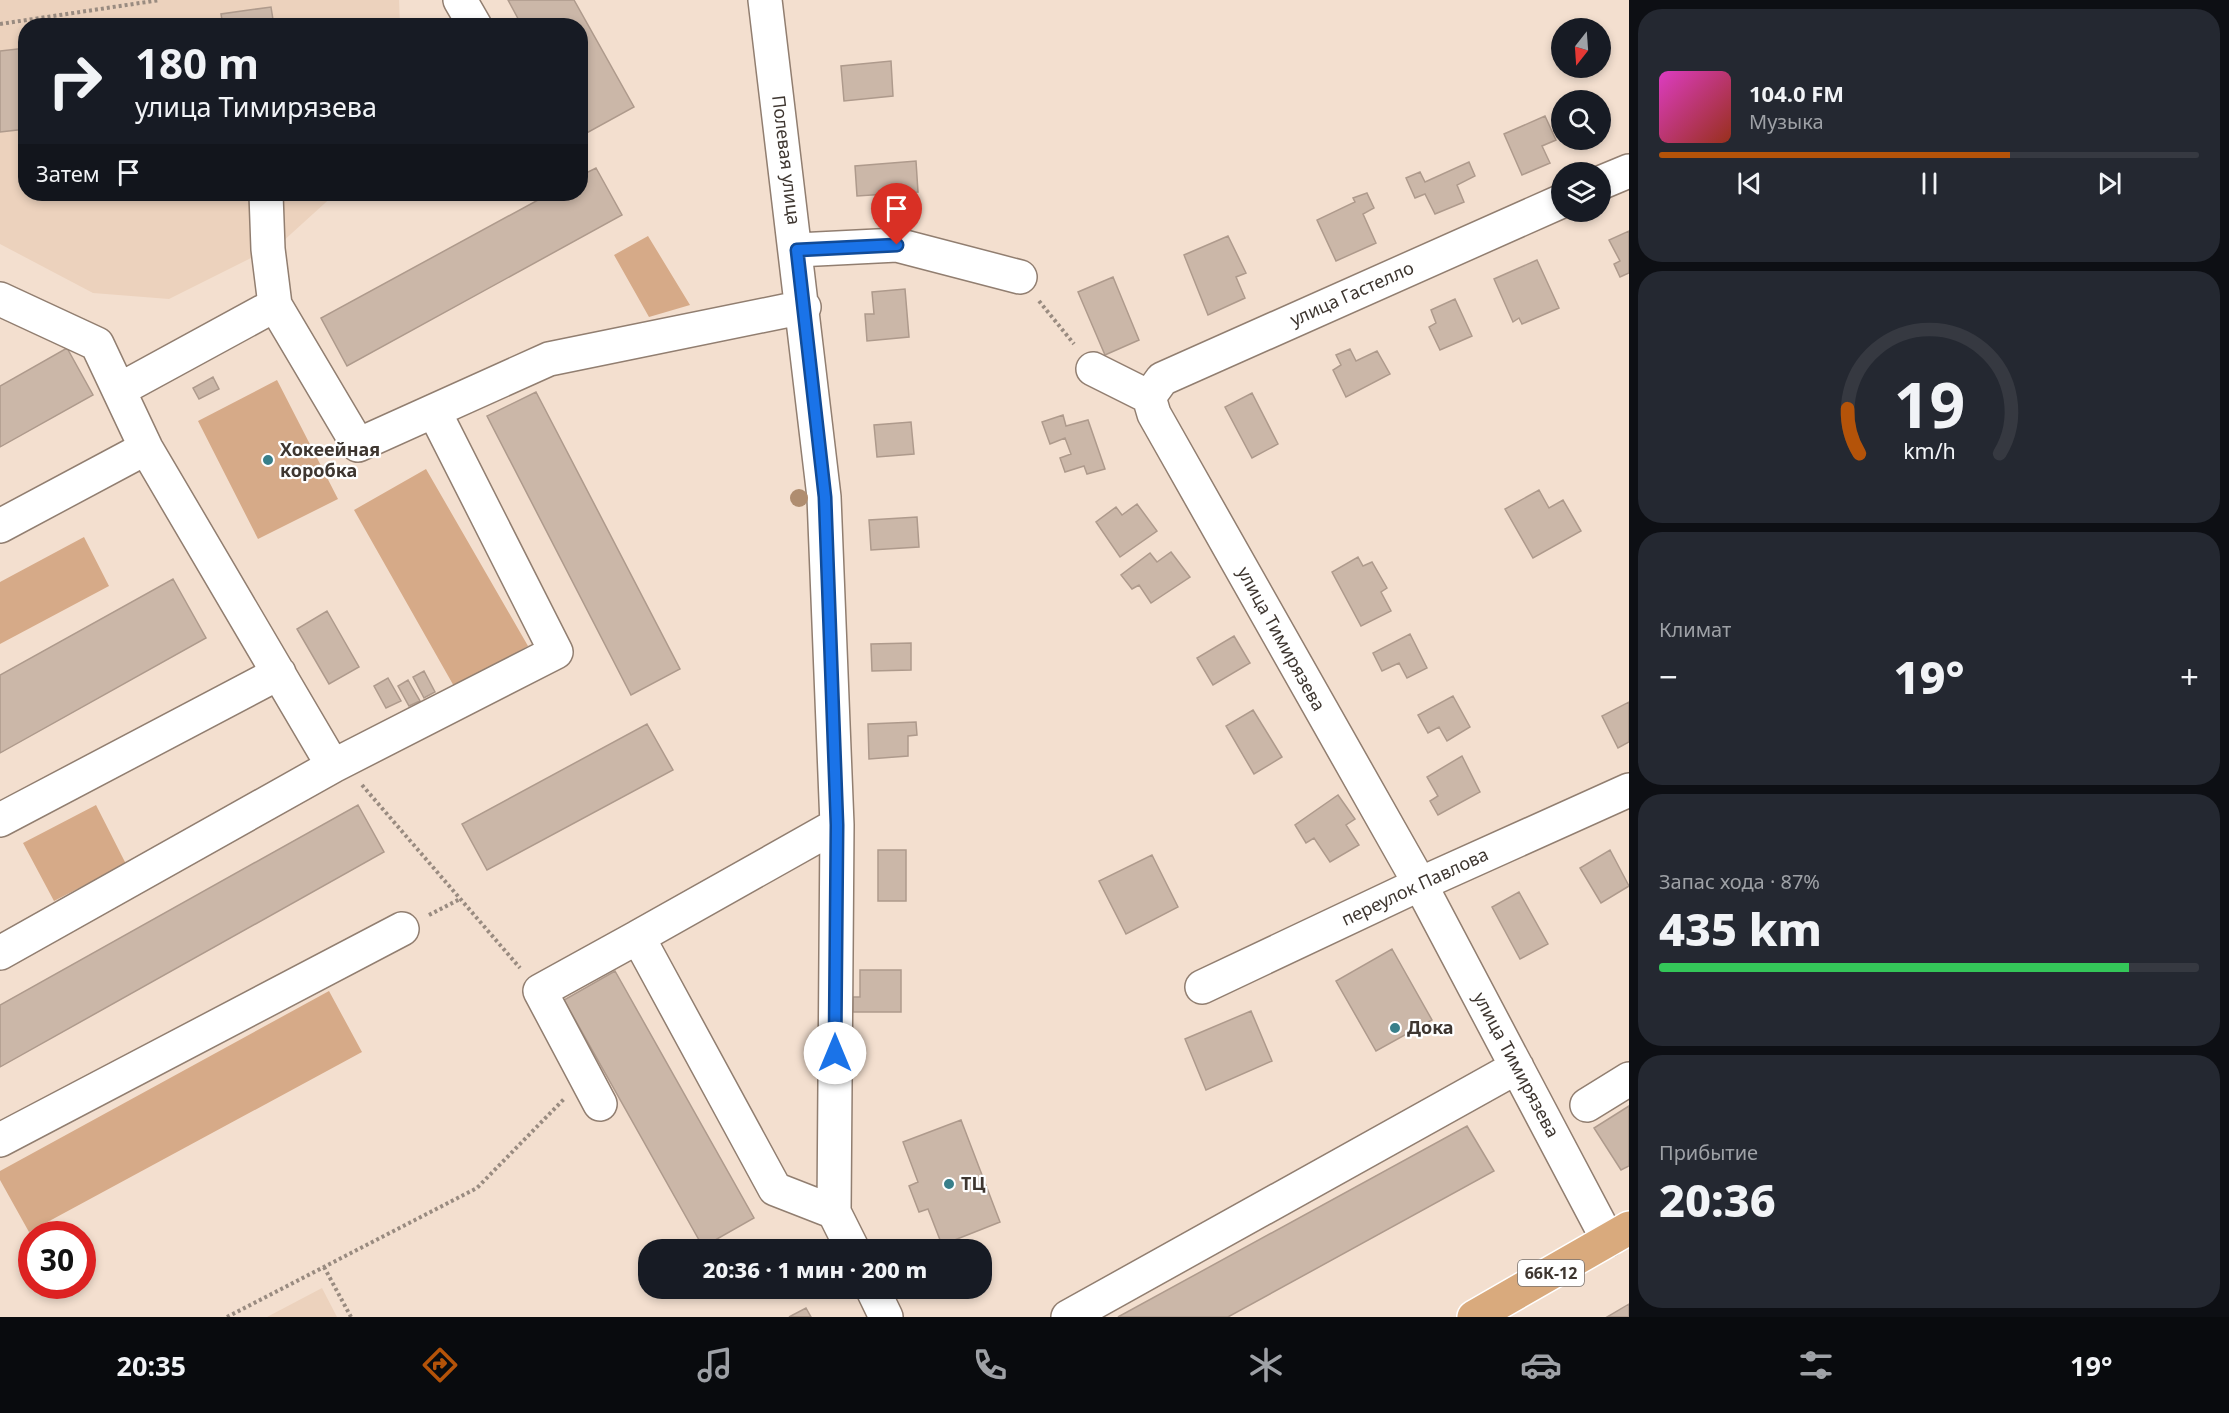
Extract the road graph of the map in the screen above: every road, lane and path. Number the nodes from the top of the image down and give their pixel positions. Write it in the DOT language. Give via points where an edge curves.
graph roads {
  1 [pos="160,0"];
  2 [pos="460,0"];
  3 [pos="765,0"];
  4 [pos="40,18"];
  5 [pos="470,18"];
  6 [pos="18,21"];
  7 [pos="0,24"];
  8 [pos="1629,171"];
  9 [pos="1611,178"];
  10 [pos="266,201"];
  11 [pos="1551,206"];
  12 [pos="797,250"];
  13 [pos="1020,277"];
  14 [pos="0,299"];
  15 [pos="275,305"];
  16 [pos="804,307"];
  17 [pos="1093,369"];
  18 [pos="119,390"];
  19 [pos="1149,397"];
  20 [pos="434,411"];
  21 [pos="146,448"];
  22 [pos="0,526"];
  23 [pos="279,673"];
  24 [pos="337,764"];
  25 [pos="1629,790"];
  26 [pos="0,820"];
  27 [pos="837,825"];
  28 [pos="1420,884"];
  29 [pos="402,929"];
  30 [pos="638,937"];
  31 [pos="0,953"];
  32 [pos="1202,987"];
  33 [pos="540,991"];
  34 [pos="1517,1067"];
  35 [pos="1629,1079"];
  36 [pos="592,1090"];
  37 [pos="1587,1105"];
  38 [pos="0,1140"];
  39 [pos="834,1212"];
  40 [pos="1619,1234"];
  41 [pos="848,1239"];
  42 [pos="324,1267"];
  43 [pos="877,1299"];
  44 [pos="227,1317"];
  45 [pos="351,1317"];
  46 [pos="886,1317"];
  47 [pos="1068,1317"];
  48 [pos="1474,1317"];
  1 -- 4 [label="path"];
  2 -- 5 [label="street"];
  3 -- 12 [label="street, Полевая улица"];
  6 -- 7 [label="path"];
  8 -- 9 [label="street"];
  10 -- 15 [label="street"];
  11 -- 19 [label="street, улица Гастелло" via="1162,379"];
  12 -- 13 [label="street" via="897,245"];
  12 -- 16 [label="street, Полевая улица"];
  13 -- 17 [label="path"];
  14 -- 18 [label="street" via="97,344"];
  15 -- 18 [label="street"];
  15 -- 20 [label="street" via="358,445"];
  16 -- 20 [label="street" via="549,359"];
  16 -- 27 [label="street, Полевая улица" via="825,497"];
  17 -- 19 [label="street"];
  18 -- 21 [label="street"];
  19 -- 28 [label="street, улица Тимирязева" via="1154,414"];
  20 -- 24 [label="street" via="555,652"];
  21 -- 22 [label="street"];
  21 -- 23 [label="street"];
  23 -- 24 [label="street"];
  23 -- 26 [label="street"];
  24 -- 31 [label="street"];
  24 -- 33 [label="path"];
  25 -- 28 [label="street, переулок Павлова"];
  27 -- 30 [label="street"];
  27 -- 39 [label="street, Полевая улица"];
  28 -- 32 [label="street, переулок Павлова"];
  28 -- 34 [label="street, улица Тимирязева"];
  29 -- 38 [label="street"];
  30 -- 33 [label="street"];
  30 -- 39 [label="street" via="775,1189"];
  33 -- 36 [label="street"];
  34 -- 40 [label="street, улица Тимирязева"];
  34 -- 47 [label="street"];
  35 -- 37 [label="street"];
  36 -- 42 [label="path" via="477,1188"];
  39 -- 41 [label="street, Полевая улица"];
  40 -- 48 [label="main road, 66К-12"];
  42 -- 44 [label="path"];
  42 -- 45 [label="path"];
  43 -- 46 [label="street"];
}
